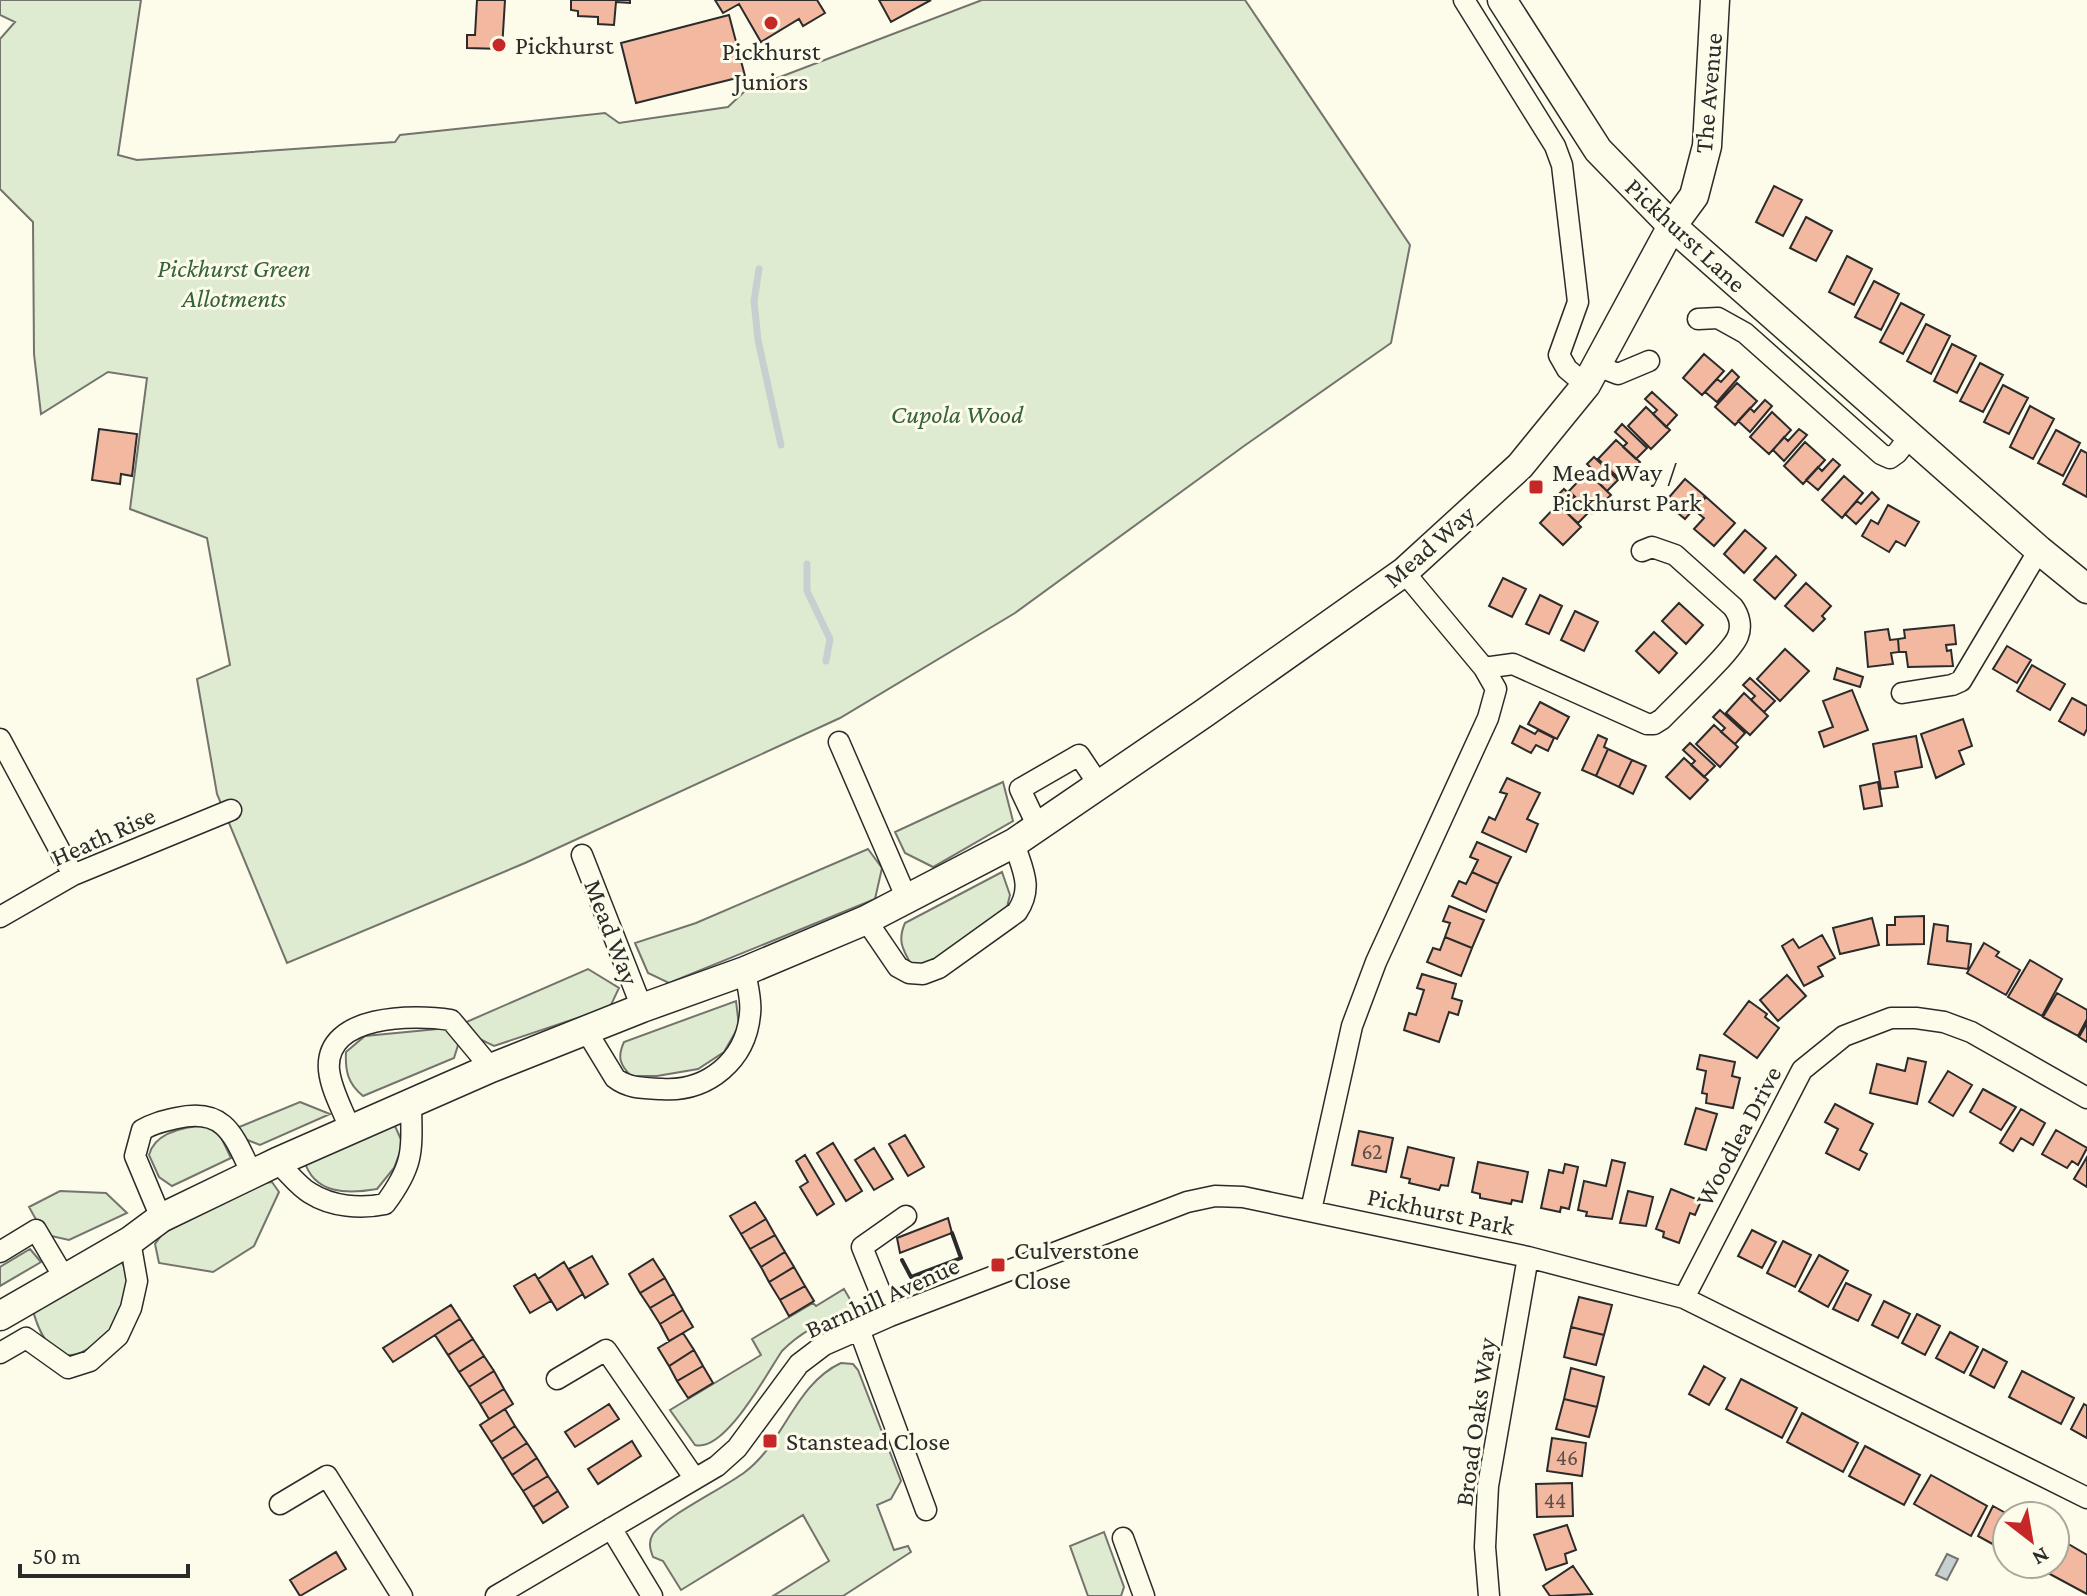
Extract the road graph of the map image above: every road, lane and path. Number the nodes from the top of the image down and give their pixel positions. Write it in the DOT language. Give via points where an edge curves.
graph roads {
  1 [pos="1464,0"];
  2 [pos="1502,0"];
  3 [pos="1715,0"];
  4 [pos="1672,226"];
  5 [pos="1698,319"];
  6 [pos="1649,361"];
  7 [pos="1591,376"];
  8 [pos="1911,435"];
  9 [pos="2039,550"];
  10 [pos="1642,551"];
  11 [pos="1404,572"];
  12 [pos="2087,589"];
  13 [pos="1484,668"];
  14 [pos="1902,693"];
  15 [pos="0,739"];
  16 [pos="839,742"];
  17 [pos="1099,785"];
  18 [pos="231,810"];
  19 [pos="1038,827"];
  20 [pos="1014,843"];
  21 [pos="582,855"];
  22 [pos="73,875"];
  23 [pos="907,899"];
  24 [pos="0,917"];
  25 [pos="866,920"];
  26 [pos="745,971"];
  27 [pos="642,1008"];
  28 [pos="587,1032"];
  29 [pos="491,1068"];
  30 [pos="2087,1098"];
  31 [pos="411,1105"];
  32 [pos="350,1129"];
  33 [pos="265,1168"];
  34 [pos="1311,1210"];
  35 [pos="906,1216"];
  36 [pos="161,1218"];
  37 [pos="130,1241"];
  38 [pos="0,1252"];
  39 [pos="1528,1257"];
  40 [pos="65,1279"];
  41 [pos="1684,1298"];
  42 [pos="6,1313"];
  43 [pos="890,1316"];
  44 [pos="859,1329"];
  45 [pos="26,1338"];
  46 [pos="0,1353"];
  47 [pos="557,1379"];
  48 [pos="695,1479"];
  49 [pos="2087,1498"];
  50 [pos="280,1504"];
  51 [pos="926,1510"];
  52 [pos="611,1528"];
  53 [pos="1123,1538"];
  54 [pos="402,1596"];
  55 [pos="496,1596"];
  56 [pos="652,1596"];
  57 [pos="1144,1596"];
  58 [pos="1489,1596"];
  1 -- 7 [label="street" via="1562,165 1578,302 1559,355 1567,369"];
  2 -- 4 [label="street, Pickhurst Lane" via="1598,150"];
  3 -- 4 [label="street, The Avenue" via="1707,146 1694,196"];
  4 -- 7 [label="street, Mead Way"];
  4 -- 8 [label="street, Pickhurst Lane"];
  5 -- 8 [label="street, Pickhurst Lane" via="1718,318 1745,333 1881,454 1890,458"];
  6 -- 7 [label="street" via="1618,374"];
  7 -- 11 [label="street, Mead Way" via="1520,466"];
  8 -- 9 [label="street, Pickhurst Lane"];
  9 -- 12 [label="street, Pickhurst Lane"];
  9 -- 14 [label="street" via="1961,681"];
  10 -- 13 [label="street" via="1652,547 1675,555 1733,607 1740,625 1735,643 1662,719 1647,724 1513,664"];
  11 -- 13 [label="street"];
  11 -- 17 [label="street, Mead Way"];
  13 -- 34 [label="street" via="1496,689 1493,702 1352,1026"];
  15 -- 22 [label="street"];
  16 -- 23 [label="street"];
  17 -- 19 [label="street, Mead Way"];
  17 -- 19 [label="street" via="1079,755 1020,789"];
  18 -- 22 [label="street, Heath Rise"];
  19 -- 20 [label="street, Mead Way"];
  20 -- 23 [label="street, Mead Way"];
  20 -- 25 [label="street" via="1028,887 1025,900 1017,912 939,968 923,974 898,967"];
  21 -- 27 [label="street, Mead Way"];
  22 -- 24 [label="street, Heath Rise"];
  23 -- 25 [label="street, Mead Way"];
  25 -- 26 [label="street, Mead Way"];
  26 -- 27 [label="street, Mead Way"];
  26 -- 28 [label="street" via="751,1011 746,1037 714,1078 698,1085 671,1089 621,1083"];
  27 -- 28 [label="street, Mead Way"];
  28 -- 29 [label="street, Mead Way"];
  29 -- 31 [label="street, Mead Way"];
  29 -- 32 [label="street" via="451,1020 374,1020 358,1026 343,1037 328,1066"];
  30 -- 41 [label="street, Woodlea Drive" via="1944,1022 1891,1018 1844,1036 1802,1070"];
  31 -- 32 [label="street, Mead Way"];
  31 -- 33 [label="street" via="412,1151 402,1181 385,1204 362,1208 334,1202"];
  32 -- 33 [label="street, Mead Way"];
  33 -- 36 [label="street, Mead Way"];
  33 -- 36 [label="street" via="208,1116 155,1123 142,1130 135,1156"];
  34 -- 39 [label="street, Pickhurst Park"];
  34 -- 43 [label="street, Barnhill Avenue" via="1243,1197 1187,1202"];
  35 -- 43 [label="street" via="854,1251"];
  36 -- 37 [label="street, Mead Way"];
  37 -- 40 [label="street, Mead Way"];
  37 -- 45 [label="street" via="137,1281 118,1336 90,1361 68,1368"];
  38 -- 40 [label="street" via="36,1230"];
  39 -- 41 [label="street, Pickhurst Park"];
  39 -- 58 [label="street, Broad Oaks Way" via="1488,1486"];
  40 -- 42 [label="street, Mead Way"];
  41 -- 49 [label="street, Pickhurst Park"];
  42 -- 45 [label="street, Mead Way"];
  43 -- 44 [label="street, Barnhill Avenue"];
  44 -- 48 [label="street, Barnhill Avenue" via="799,1364 737,1448"];
  44 -- 51 [label="street"];
  45 -- 46 [label="street"];
  47 -- 48 [label="street" via="606,1350"];
  48 -- 52 [label="street, Barnhill Avenue"];
  50 -- 54 [label="street" via="327,1476"];
  52 -- 55 [label="street, Barnhill Avenue"];
  52 -- 56 [label="street"];
  53 -- 57 [label="street"];
}
